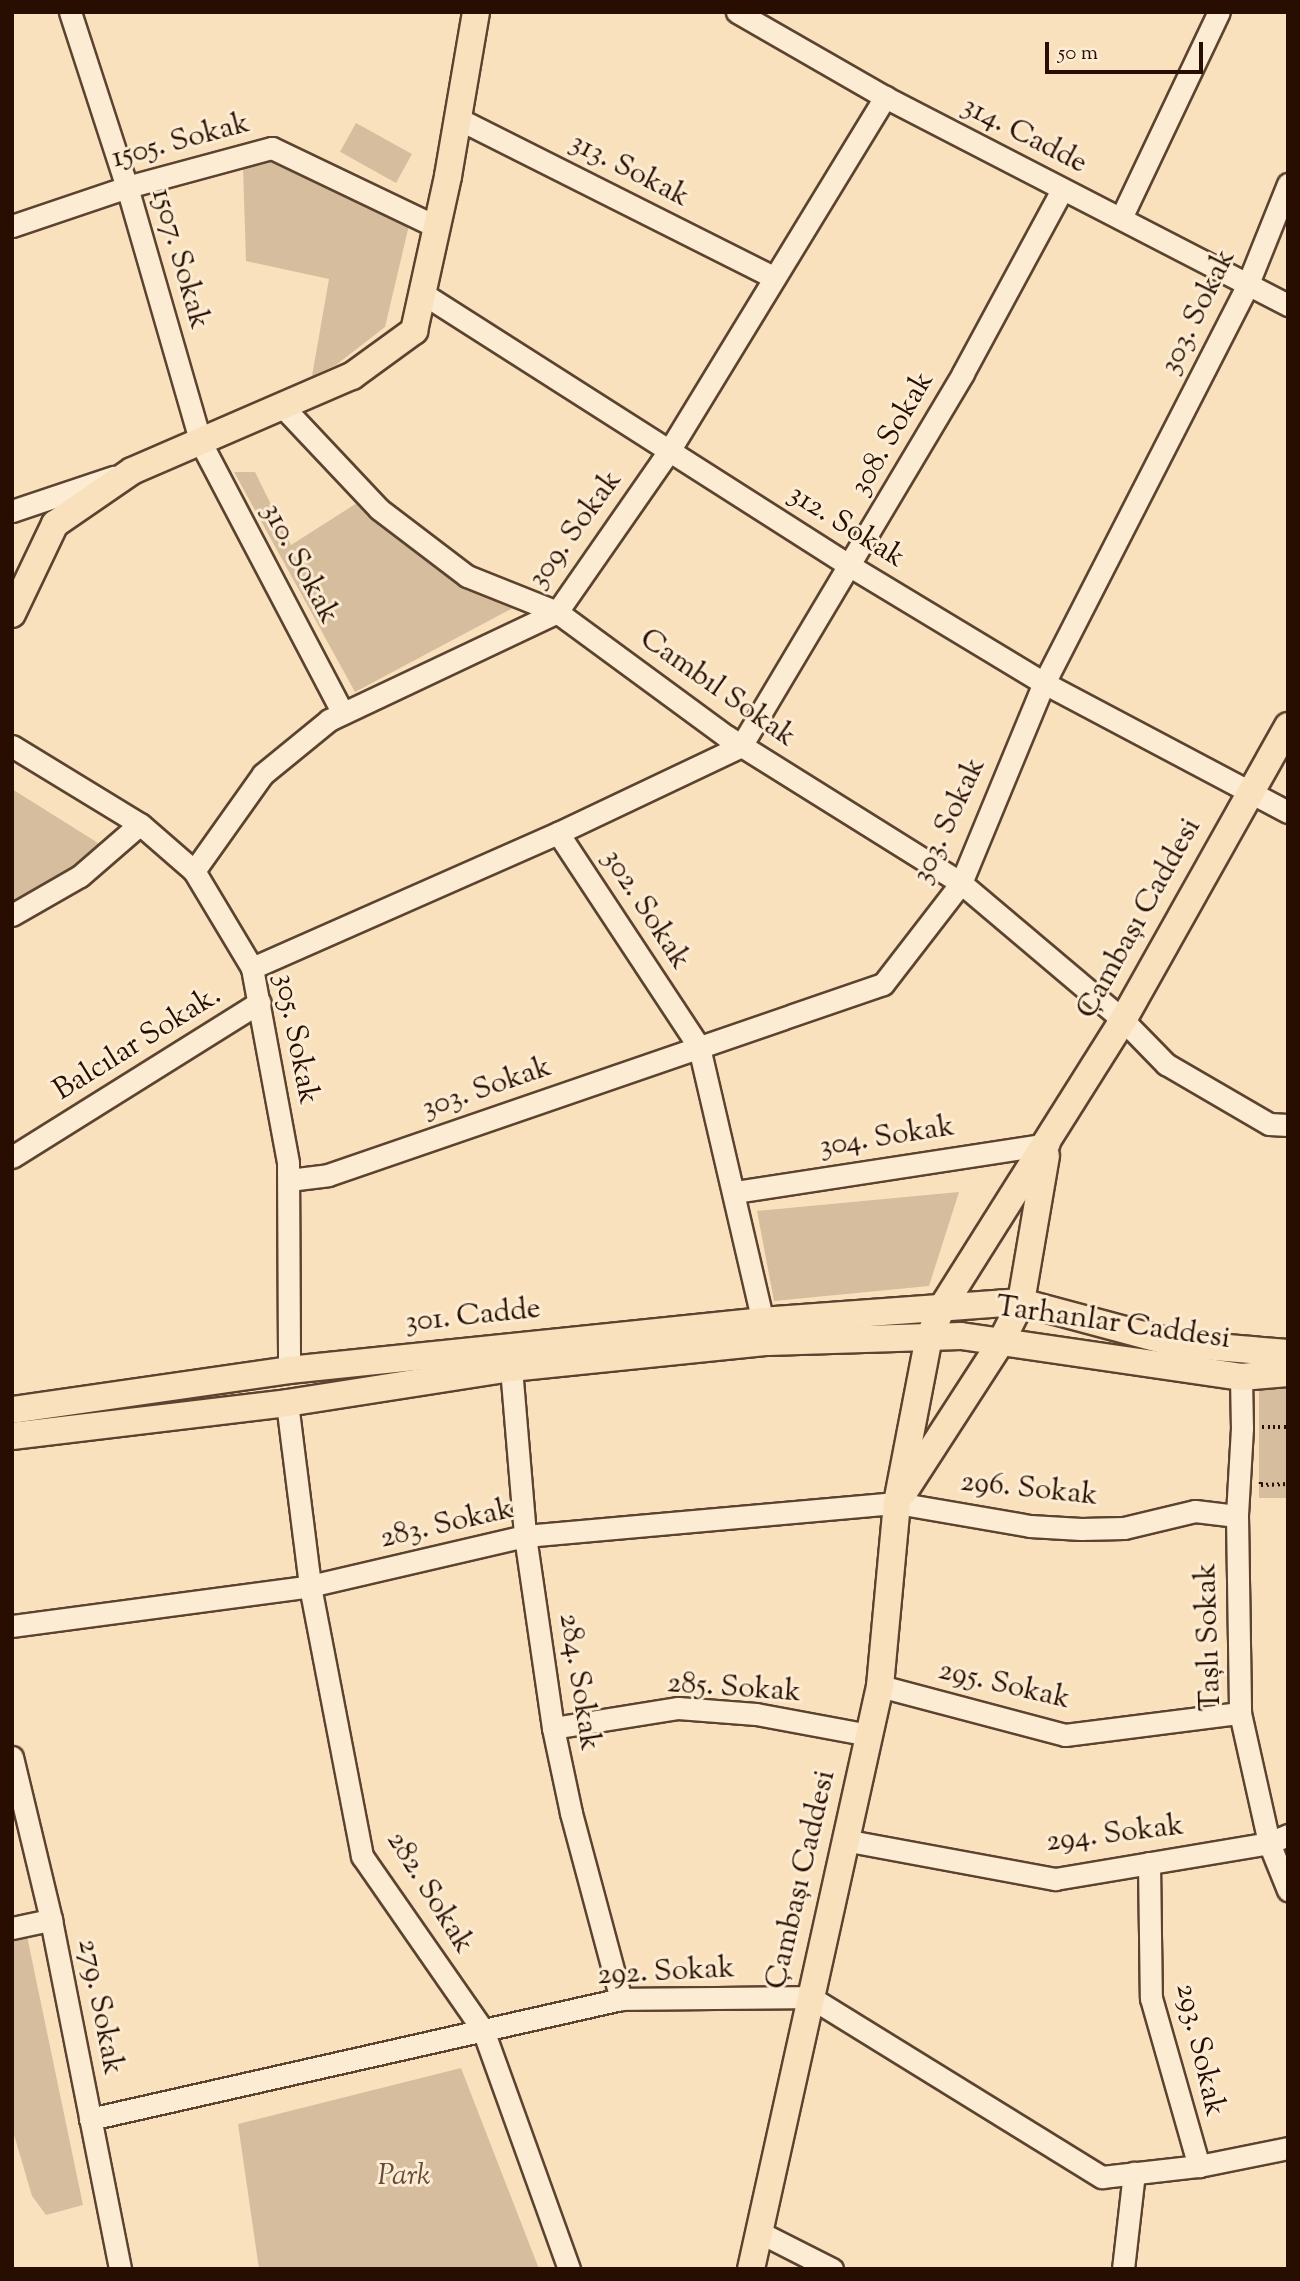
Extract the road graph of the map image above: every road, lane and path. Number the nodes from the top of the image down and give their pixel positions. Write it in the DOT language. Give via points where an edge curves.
graph roads {
  1 [pos="70,12"];
  2 [pos="476,12"];
  3 [pos="737,12"];
  4 [pos="1219,12"];
  5 [pos="885,97"];
  6 [pos="459,119"];
  7 [pos="1288,184"];
  8 [pos="127,187"];
  9 [pos="1062,190"];
  10 [pos="1121,218"];
  11 [pos="12,226"];
  12 [pos="437,227"];
  13 [pos="773,277"];
  14 [pos="1247,286"];
  15 [pos="422,293"];
  16 [pos="1288,305"];
  17 [pos="283,407"];
  18 [pos="201,443"];
  19 [pos="670,451"];
  20 [pos="132,471"];
  21 [pos="12,510"];
  22 [pos="850,566"];
  23 [pos="557,612"];
  24 [pos="12,614"];
  25 [pos="1044,682"];
  26 [pos="343,713"];
  27 [pos="1288,726"];
  28 [pos="12,746"];
  29 [pos="741,746"];
  30 [pos="1251,790"];
  31 [pos="1288,812"];
  32 [pos="140,824"];
  33 [pos="558,833"];
  34 [pos="194,871"];
  35 [pos="961,883"];
  36 [pos="12,915"];
  37 [pos="252,968"];
  38 [pos="260,1002"];
  39 [pos="1123,1020"];
  40 [pos="699,1047"];
  41 [pos="1288,1125"];
  42 [pos="1048,1144"];
  43 [pos="12,1157"];
  44 [pos="289,1180"];
  45 [pos="734,1192"];
  46 [pos="1021,1302"];
  47 [pos="943,1306"];
  48 [pos="764,1331"];
  49 [pos="929,1337"];
  50 [pos="1001,1342"];
  51 [pos="1288,1353"];
  52 [pos="511,1368"];
  53 [pos="289,1370"];
  54 [pos="1288,1373"];
  55 [pos="1241,1377"];
  56 [pos="287,1403"];
  57 [pos="12,1410"];
  58 [pos="1263,1416"];
  59 [pos="12,1436"];
  60 [pos="1262,1439"];
  61 [pos="1261,1473"];
  62 [pos="1288,1485"];
  63 [pos="897,1503"];
  64 [pos="1237,1516"];
  65 [pos="525,1536"];
  66 [pos="310,1586"];
  67 [pos="12,1626"];
  68 [pos="880,1686"];
  69 [pos="1240,1713"];
  70 [pos="553,1728"];
  71 [pos="869,1735"];
  72 [pos="12,1757"];
  73 [pos="1279,1839"];
  74 [pos="844,1840"];
  75 [pos="1149,1863"];
  76 [pos="1288,1890"];
  77 [pos="51,1920"];
  78 [pos="12,1928"];
  79 [pos="810,1997"];
  80 [pos="621,1999"];
  81 [pos="483,2030"];
  82 [pos="90,2119"];
  83 [pos="1288,2148"];
  84 [pos="1199,2166"];
  85 [pos="1134,2173"];
  86 [pos="759,2232"];
  87 [pos="120,2269"];
  88 [pos="569,2269"];
  89 [pos="751,2269"];
  90 [pos="832,2269"];
  91 [pos="1123,2269"];
  1 -- 8 [label="street, 1507. Sokak"];
  2 -- 6 [label="main road"];
  3 -- 5 [label="street, 314. Cadde"];
  4 -- 10 [label="street"];
  5 -- 9 [label="street, 314. Cadde"];
  5 -- 13 [label="street, 309. Sokak"];
  6 -- 12 [label="main road"];
  6 -- 13 [label="street, 313. Sokak"];
  7 -- 14 [label="street, 303. Sokak"];
  8 -- 11 [label="street, 1505. Sokak"];
  8 -- 12 [label="street, 1505. Sokak" via="272,148"];
  8 -- 18 [label="street, 1507. Sokak"];
  9 -- 10 [label="street, 314. Cadde"];
  9 -- 22 [label="street, 308. Sokak" via="963,373"];
  10 -- 14 [label="street, 314. Cadde"];
  12 -- 15 [label="main road"];
  13 -- 19 [label="street, 309. Sokak"];
  14 -- 16 [label="street, 314. Cadde"];
  14 -- 25 [label="street, 303. Sokak"];
  15 -- 17 [label="main road" via="414,331 352,376"];
  15 -- 19 [label="street, 312. Sokak"];
  17 -- 18 [label="main road"];
  17 -- 23 [label="street, Cambıl Sokak" via="379,509 467,576"];
  18 -- 20 [label="main road"];
  18 -- 26 [label="street, 310. Sokak"];
  19 -- 22 [label="street, 312. Sokak"];
  19 -- 23 [label="street, 309. Sokak"];
  20 -- 21 [label="street"];
  20 -- 24 [label="main road" via="55,524"];
  22 -- 25 [label="street, 312. Sokak"];
  22 -- 29 [label="street, 308. Sokak"];
  23 -- 26 [label="street, 309. Sokak"];
  23 -- 29 [label="street, Cambıl Sokak"];
  25 -- 30 [label="street, 312. Sokak"];
  25 -- 35 [label="street, 303. Sokak"];
  26 -- 34 [label="street, 309. Sokak" via="263,774"];
  27 -- 30 [label="main road, Çambaşı Caddesi"];
  28 -- 32 [label="street, 305. Sokak"];
  29 -- 33 [label="street"];
  29 -- 35 [label="street, Cambıl Sokak"];
  30 -- 31 [label="street, 312. Sokak"];
  30 -- 39 [label="main road, Çambaşı Caddesi"];
  32 -- 34 [label="street, 305. Sokak"];
  32 -- 36 [label="street" via="80,876"];
  33 -- 37 [label="street"];
  33 -- 40 [label="street, 302. Sokak"];
  34 -- 37 [label="street, 305. Sokak"];
  35 -- 39 [label="street, Cambıl Sokak"];
  35 -- 40 [label="street, 303. Sokak" via="883,984"];
  37 -- 38 [label="street, 305. Sokak"];
  38 -- 43 [label="street, Balcılar Sokak."];
  38 -- 44 [label="street, 305. Sokak"];
  39 -- 41 [label="street, Cambıl Sokak" via="1166,1064 1269,1124"];
  39 -- 42 [label="main road, Çambaşı Caddesi"];
  40 -- 44 [label="street, 303. Sokak" via="328,1175"];
  40 -- 45 [label="street, 302. Sokak"];
  42 -- 45 [label="street, 304. Sokak"];
  42 -- 46 [label="main road, Çambaşı Caddesi"];
  42 -- 47 [label="main road, Çambaşı Caddesi"];
  44 -- 53 [label="street, 305. Sokak"];
  45 -- 48 [label="street, 302. Sokak"];
  46 -- 47 [label="main road, Tarhanlar Caddesi"];
  46 -- 50 [label="main road, Çambaşı Caddesi"];
  46 -- 51 [label="main road, Tarhanlar Caddesi" via="1178,1344"];
  47 -- 48 [label="main road, 301. Cadde"];
  47 -- 49 [label="main road, Çambaşı Caddesi"];
  48 -- 49 [label="main road, 301. Cadde"];
  48 -- 52 [label="main road, 301. Cadde"];
  48 -- 53 [label="main road, 301. Cadde"];
  49 -- 50 [label="main road, Tarhanlar Caddesi"];
  49 -- 63 [label="main road, Çambaşı Caddesi"];
  50 -- 55 [label="main road, Tarhanlar Caddesi"];
  50 -- 63 [label="main road, Çambaşı Caddesi"];
  52 -- 56 [label="main road, 301. Cadde"];
  52 -- 65 [label="street, 284. Sokak"];
  53 -- 57 [label="main road, 301. Cadde"];
  54 -- 55 [label="main road, Tarhanlar Caddesi"];
  55 -- 64 [label="street, Taşlı Sokak"];
  56 -- 59 [label="main road, 301. Cadde"];
  56 -- 66 [label="street, 282. Sokak"];
  58 -- 60 [label="path"];
  61 -- 62 [label="path" via="1261,1485"];
  63 -- 64 [label="street, 296. Sokak" via="1030,1526 1081,1529 1124,1528 1195,1511"];
  63 -- 65 [label="street, 283. Sokak"];
  63 -- 68 [label="main road, Çambaşı Caddesi"];
  64 -- 69 [label="street, Taşlı Sokak"];
  65 -- 66 [label="street, 283. Sokak"];
  65 -- 70 [label="street, 284. Sokak"];
  66 -- 67 [label="street, 283. Sokak"];
  66 -- 81 [label="street, 282. Sokak" via="362,1856"];
  68 -- 69 [label="street, 295. Sokak" via="1065,1735"];
  68 -- 71 [label="main road, Çambaşı Caddesi"];
  69 -- 73 [label="street, Taşlı Sokak"];
  70 -- 71 [label="street, 285. Sokak" via="678,1708 756,1714"];
  70 -- 80 [label="street, 284. Sokak" via="570,1813"];
  71 -- 74 [label="main road, Çambaşı Caddesi"];
  72 -- 77 [label="street, 279. Sokak"];
  73 -- 75 [label="street, 294. Sokak"];
  73 -- 76 [label="street, Taşlı Sokak"];
  74 -- 75 [label="street, 294. Sokak" via="1055,1879"];
  74 -- 79 [label="main road, Çambaşı Caddesi"];
  75 -- 84 [label="street, 293. Sokak" via="1152,1998"];
  77 -- 78 [label="street"];
  77 -- 82 [label="street, 279. Sokak"];
  79 -- 80 [label="street, 292. Sokak"];
  79 -- 85 [label="street" via="1102,2177"];
  79 -- 86 [label="main road, Çambaşı Caddesi"];
  80 -- 81 [label="street, 292. Sokak"];
  81 -- 82 [label="street, 292. Sokak"];
  81 -- 88 [label="street, 282. Sokak"];
  82 -- 87 [label="street, 279. Sokak"];
  83 -- 84 [label="street"];
  84 -- 85 [label="street"];
  85 -- 91 [label="street"];
  86 -- 89 [label="main road, Çambaşı Caddesi"];
  86 -- 90 [label="street"];
}
